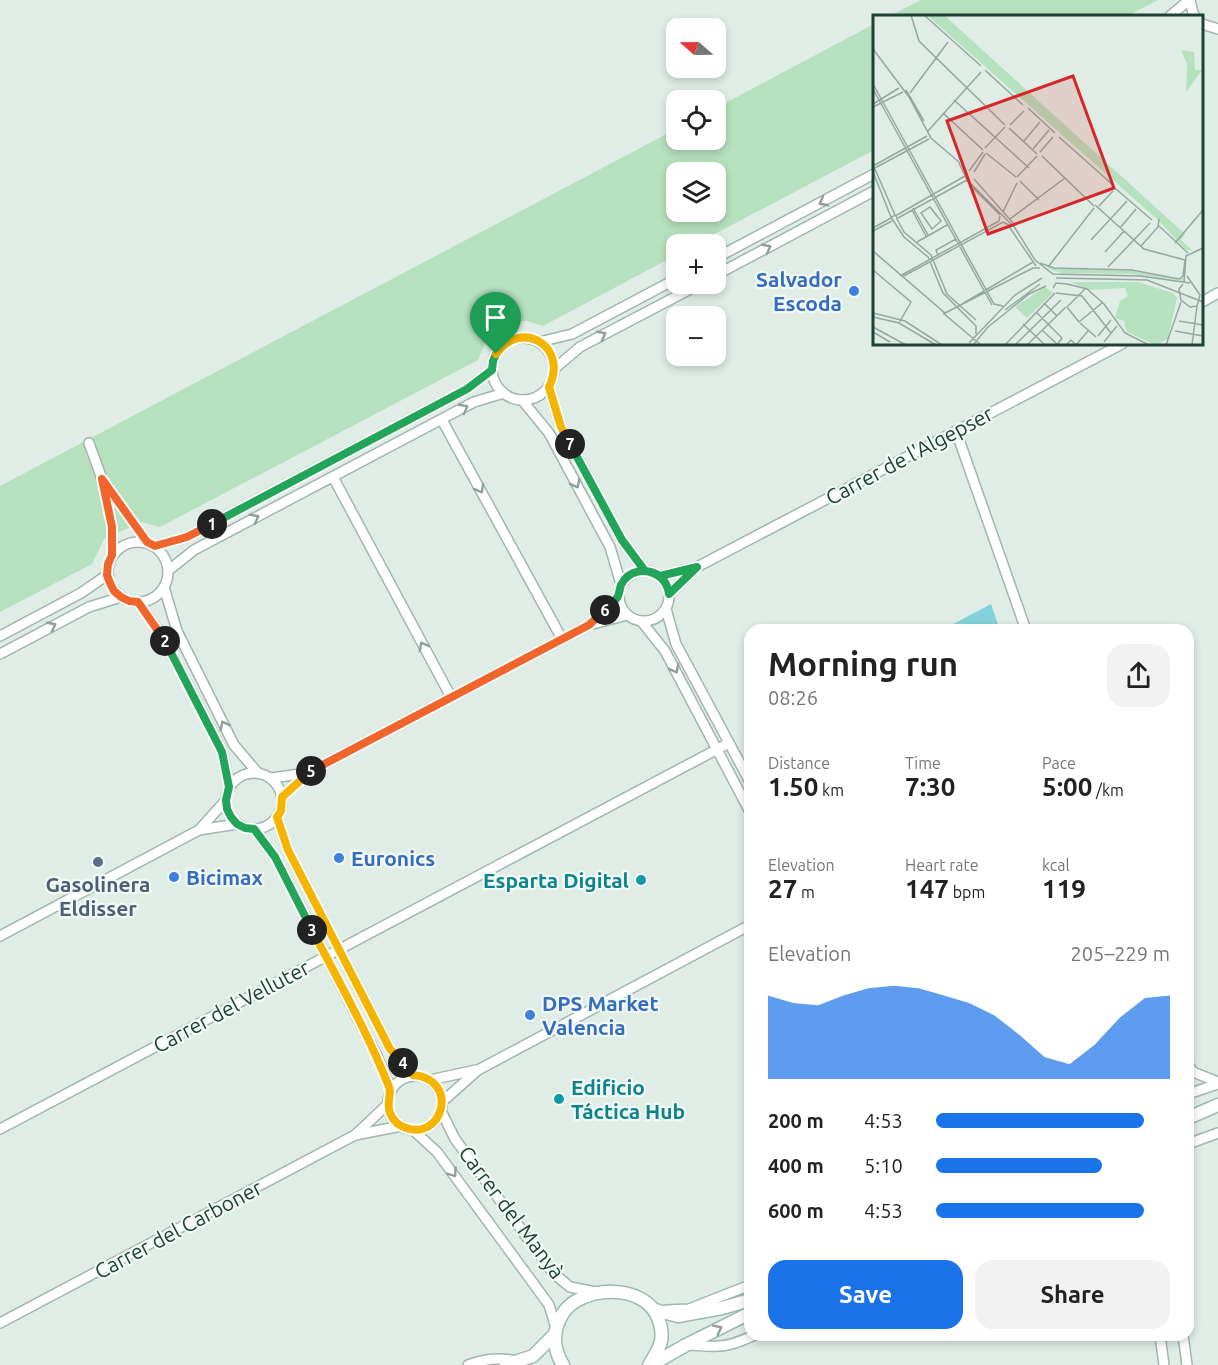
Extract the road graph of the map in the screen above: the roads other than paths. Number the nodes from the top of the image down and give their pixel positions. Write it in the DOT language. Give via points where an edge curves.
graph roads {
  1 [pos="1190,0"];
  2 [pos="1171,15"];
  3 [pos="1194,15"];
  4 [pos="1203,24"];
  5 [pos="1218,29"];
  6 [pos="873,175"];
  7 [pos="873,192"];
  8 [pos="726,253"];
  9 [pos="726,270"];
  10 [pos="666,284"];
  11 [pos="1218,293"];
  12 [pos="681,294"];
  13 [pos="1203,301"];
  14 [pos="539,342"];
  15 [pos="1120,345"];
  16 [pos="554,369"];
  17 [pos="492,370"];
  18 [pos="549,387"];
  19 [pos="504,393"];
  20 [pos="522,400"];
  21 [pos="442,420"];
  22 [pos="956,431"];
  23 [pos="89,443"];
  24 [pos="333,477"];
  25 [pos="102,479"];
  26 [pos="151,544"];
  27 [pos="112,555"];
  28 [pos="697,567"];
  29 [pos="169,570"];
  30 [pos="645,571"];
  31 [pos="107,575"];
  32 [pos="660,576"];
  33 [pos="621,584"];
  34 [pos="164,587"];
  35 [pos="669,594"];
  36 [pos="121,597"];
  37 [pos="619,597"];
  38 [pos="138,602"];
  39 [pos="666,609"];
  40 [pos="627,615"];
  41 [pos="642,621"];
  42 [pos="1024,624"];
  43 [pos="589,625"];
  44 [pos="0,636"];
  45 [pos="562,639"];
  46 [pos="0,654"];
  47 [pos="451,697"];
  48 [pos="729,743"];
  49 [pos="717,750"];
  50 [pos="744,771"];
  51 [pos="257,772"];
  52 [pos="307,773"];
  53 [pos="272,778"];
  54 [pos="229,787"];
  55 [pos="282,797"];
  56 [pos="226,800"];
  57 [pos="744,801"];
  58 [pos="277,817"];
  59 [pos="237,824"];
  60 [pos="254,829"];
  61 [pos="199,830"];
  62 [pos="744,930"];
  63 [pos="0,936"];
  64 [pos="339,950"];
  65 [pos="326,956"];
  66 [pos="478,1070"];
  67 [pos="1194,1072"];
  68 [pos="413,1075"];
  69 [pos="430,1080"];
  70 [pos="1218,1083"];
  71 [pos="391,1090"];
  72 [pos="1194,1092"];
  73 [pos="388,1104"];
  74 [pos="1216,1106"];
  75 [pos="441,1107"];
  76 [pos="1194,1115"];
  77 [pos="401,1126"];
  78 [pos="0,1129"];
  79 [pos="413,1130"];
  80 [pos="1218,1133"];
  81 [pos="356,1135"];
  82 [pos="1194,1143"];
  83 [pos="744,1288"];
  84 [pos="598,1293"];
  85 [pos="744,1302"];
  86 [pos="652,1307"];
  87 [pos="744,1316"];
  88 [pos="0,1323"];
  89 [pos="556,1331"];
  90 [pos="744,1339"];
  91 [pos="1161,1341"];
  92 [pos="1184,1341"];
  93 [pos="686,1345"];
  94 [pos="512,1363"];
  95 [pos="468,1365"];
  96 [pos="563,1365"];
  97 [pos="650,1365"];
  98 [pos="1164,1365"];
  99 [pos="1187,1365"];
  1 -- 2 [label="street"];
  1 -- 3 [label="street"];
  4 -- 5 [label="street"];
  6 -- 8 [label="street, one-way"];
  9 -- 7 [label="street, one-way"];
  10 -- 14 [label="street" via="572,334"];
  11 -- 13 [label="street"];
  16 -- 12 [label="street, one-way" via="580,347"];
  14 -- 16 [label="street" via="550,353"];
  14 -- 17 [label="street" via="523,337 507,342 496,354"];
  15 -- 22 [label="street, Carrer de l'Algepser"];
  16 -- 18 [label="street"];
  17 -- 19 [label="street" via="497,387"];
  17 -- 26 [label="street" via="467,389 187,537"];
  18 -- 20 [label="street" via="532,399"];
  18 -- 30 [label="street" via="561,427 622,540"];
  19 -- 20 [label="street"];
  21 -- 19 [label="street, one-way" via="474,402"];
  20 -- 33 [label="street, one-way" via="549,433 610,547"];
  21 -- 24 [label="street"];
  21 -- 45 [label="street, one-way"];
  22 -- 28 [label="street, Carrer de l'Algepser"];
  22 -- 42 [label="street"];
  23 -- 25 [label="street"];
  29 -- 24 [label="street, one-way" via="194,550"];
  47 -- 24 [label="street, one-way"];
  25 -- 26 [label="street"];
  25 -- 27 [label="street" via="112,527"];
  26 -- 27 [label="street" via="128,543"];
  26 -- 29 [label="street" via="162,552"];
  27 -- 31 [label="street"];
  28 -- 32 [label="street"];
  28 -- 35 [label="street"];
  29 -- 34 [label="street"];
  30 -- 32 [label="street"];
  30 -- 33 [label="street" via="631,574"];
  31 -- 36 [label="street"];
  31 -- 44 [label="street"];
  32 -- 35 [label="street"];
  33 -- 37 [label="street"];
  34 -- 38 [label="street" via="158,595"];
  51 -- 34 [label="street, one-way" via="234,745 192,662 177,631"];
  35 -- 39 [label="street"];
  36 -- 38 [label="street"];
  46 -- 36 [label="street, one-way" via="89,607"];
  37 -- 40 [label="street"];
  37 -- 43 [label="street"];
  38 -- 54 [label="street" via="163,637 222,752"];
  39 -- 41 [label="street" via="656,619"];
  39 -- 48 [label="street" via="676,644"];
  40 -- 41 [label="street"];
  40 -- 43 [label="street"];
  41 -- 49 [label="street, one-way" via="665,651"];
  43 -- 45 [label="street"];
  45 -- 47 [label="street"];
  47 -- 52 [label="street"];
  48 -- 49 [label="street, Carrer del Velluter"];
  48 -- 50 [label="street"];
  49 -- 57 [label="street"];
  49 -- 64 [label="street, Carrer del Velluter"];
  51 -- 53 [label="street"];
  51 -- 54 [label="street" via="241,775"];
  52 -- 53 [label="street"];
  52 -- 55 [label="street"];
  53 -- 55 [label="street"];
  54 -- 56 [label="street"];
  55 -- 58 [label="street"];
  56 -- 59 [label="street"];
  56 -- 61 [label="street"];
  58 -- 60 [label="street" via="271,824"];
  58 -- 64 [label="street" via="288,850"];
  59 -- 60 [label="street"];
  59 -- 61 [label="street"];
  60 -- 65 [label="street" via="275,857"];
  61 -- 63 [label="street"];
  62 -- 66 [label="street"];
  64 -- 65 [label="street, Carrer del Velluter"];
  64 -- 68 [label="street" via="390,1049"];
  65 -- 71 [label="street"];
  65 -- 78 [label="street, Carrer del Velluter"];
  66 -- 69 [label="street"];
  66 -- 75 [label="street"];
  67 -- 70 [label="street"];
  68 -- 69 [label="street"];
  68 -- 71 [label="street"];
  69 -- 75 [label="street" via="441,1093"];
  70 -- 72 [label="street"];
  71 -- 73 [label="street"];
  73 -- 77 [label="street"];
  73 -- 81 [label="street, Carrer del Carboner"];
  74 -- 76 [label="street"];
  75 -- 79 [label="street" via="430,1125"];
  75 -- 84 [label="street, Carrer del Manyà" via="455,1139 554,1273 570,1287"];
  77 -- 79 [label="street"];
  77 -- 81 [label="street, Carrer del Carboner"];
  79 -- 89 [label="street, Carrer del Manyà, one-way" via="437,1152 537,1287 549,1305"];
  80 -- 82 [label="street"];
  81 -- 88 [label="street, Carrer del Carboner"];
  83 -- 86 [label="street" via="689,1309"];
  84 -- 86 [label="street" via="623,1292"];
  84 -- 89 [label="street" via="564,1312"];
  85 -- 86 [label="street" via="678,1316"];
  86 -- 97 [label="street" via="662,1328 660,1348"];
  93 -- 87 [label="street, one-way"];
  89 -- 94 [label="street" via="533,1356"];
  89 -- 96 [label="street" via="555,1347"];
  90 -- 93 [label="street" via="716,1347"];
  91 -- 98 [label="street"];
  92 -- 99 [label="street"];
  93 -- 97 [label="street"];
  94 -- 95 [label="street" via="504,1358"];
}
